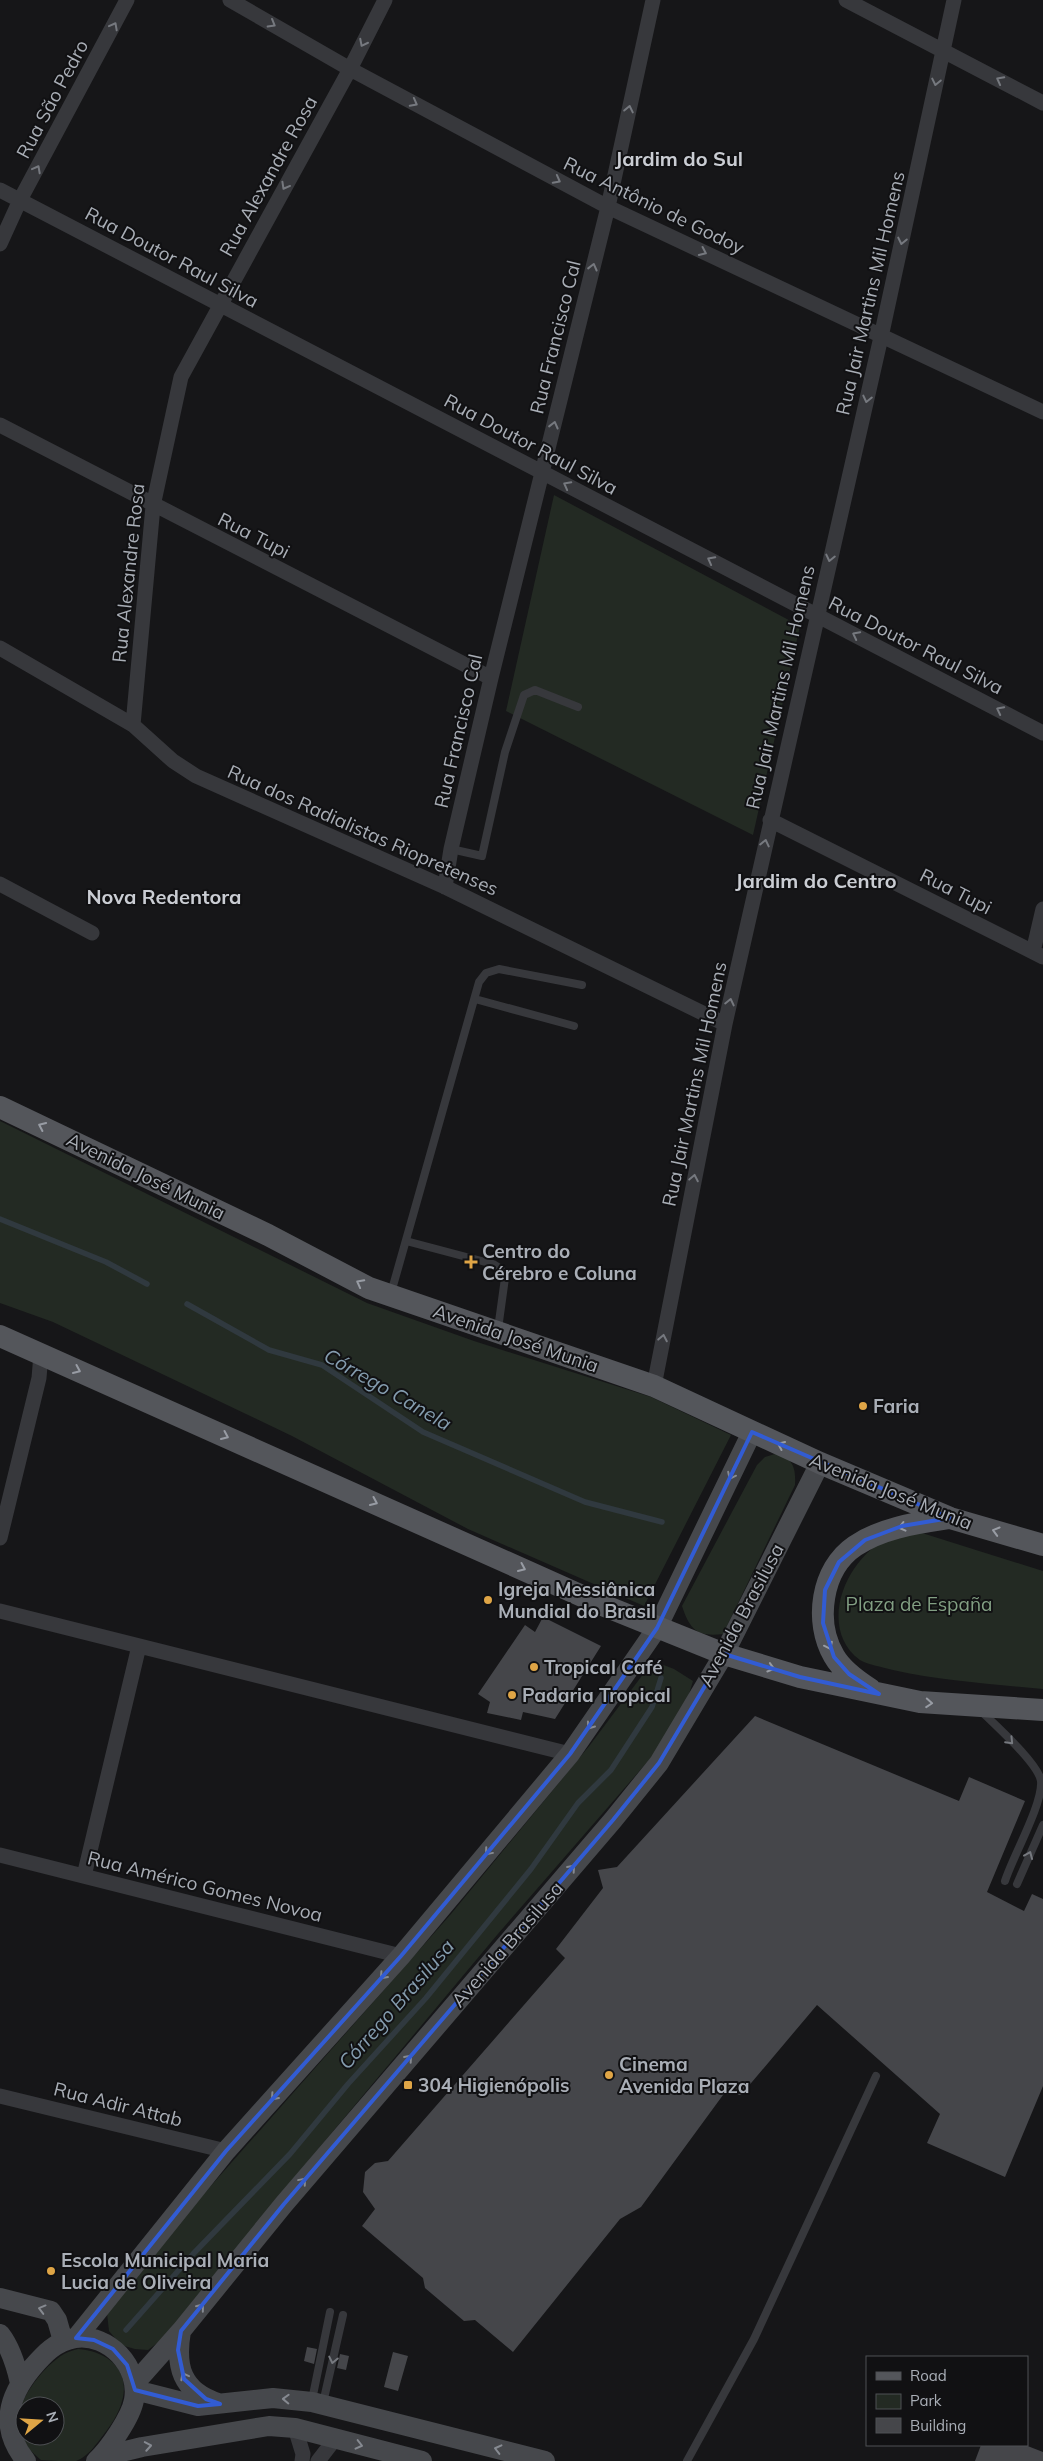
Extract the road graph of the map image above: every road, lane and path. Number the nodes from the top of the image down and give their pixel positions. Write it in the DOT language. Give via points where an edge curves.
graph roads {
  1 [pos="127,0"];
  2 [pos="230,0"];
  3 [pos="385,0"];
  4 [pos="653,0"];
  5 [pos="846,0"];
  6 [pos="954,0"];
  7 [pos="943,51"];
  8 [pos="350,69"];
  9 [pos="1043,103"];
  10 [pos="0,190"];
  11 [pos="20,200"];
  12 [pos="608,207"];
  13 [pos="0,244"];
  14 [pos="220,304"];
  15 [pos="881,337"];
  16 [pos="1043,412"];
  17 [pos="0,425"];
  18 [pos="543,472"];
  19 [pos="152,506"];
  20 [pos="816,615"];
  21 [pos="0,648"];
  22 [pos="491,678"];
  23 [pos="578,707"];
  24 [pos="133,725"];
  25 [pos="1043,733"];
  26 [pos="770,820"];
  27 [pos="451,849"];
  28 [pos="0,884"];
  29 [pos="445,887"];
  30 [pos="1043,909"];
  31 [pos="92,933"];
  32 [pos="1038,954"];
  33 [pos="582,985"];
  34 [pos="475,998"];
  35 [pos="725,1024"];
  36 [pos="574,1026"];
  37 [pos="0,1106"];
  38 [pos="406,1241"];
  39 [pos="390,1296"];
  40 [pos="498,1331"];
  41 [pos="0,1336"];
  42 [pos="41,1354"];
  43 [pos="654,1386"];
  44 [pos="752,1432"];
  45 [pos="820,1463"];
  46 [pos="950,1518"];
  47 [pos="0,1538"];
  48 [pos="1043,1545"];
  49 [pos="0,1611"];
  50 [pos="657,1628"];
  51 [pos="139,1646"];
  52 [pos="724,1654"];
  53 [pos="879,1694"];
  54 [pos="976,1706"];
  55 [pos="1043,1710"];
  56 [pos="570,1754"];
  57 [pos="1043,1826"];
  58 [pos="0,1855"];
  59 [pos="84,1876"];
  60 [pos="1005,1881"];
  61 [pos="1016,1884"];
  62 [pos="401,1956"];
  63 [pos="876,2076"];
  64 [pos="0,2096"];
  65 [pos="226,2151"];
  66 [pos="0,2298"];
  67 [pos="330,2312"];
  68 [pos="343,2315"];
  69 [pos="181,2331"];
  70 [pos="0,2334"];
  71 [pos="70,2340"];
  72 [pos="20,2383"];
  73 [pos="135,2387"];
  74 [pos="318,2403"];
  75 [pos="220,2404"];
  76 [pos="3,2413"];
  77 [pos="296,2428"];
  78 [pos="335,2439"];
  79 [pos="98,2459"];
  80 [pos="26,2461"];
  81 [pos="302,2461"];
  82 [pos="318,2461"];
  83 [pos="422,2461"];
  84 [pos="546,2461"];
  85 [pos="687,2461"];
  11 -- 1 [label="street, Rua São Pedro, one-way"];
  2 -- 8 [label="street, Rua Antônio de Godoy, one-way"];
  3 -- 8 [label="street, Rua Alexandre Rosa, one-way"];
  12 -- 4 [label="street, Rua Francisco Cal, one-way"];
  5 -- 7 [label="street"];
  6 -- 7 [label="street, Rua Jair Martins Mil Homens"];
  9 -- 7 [label="street, one-way"];
  7 -- 15 [label="street, Rua Jair Martins Mil Homens, one-way"];
  8 -- 12 [label="street, Rua Antônio de Godoy, one-way"];
  8 -- 14 [label="street, Rua Alexandre Rosa, one-way"];
  10 -- 11 [label="street, Rua Doutor Raul Silva"];
  11 -- 13 [label="street, Rua São Pedro"];
  11 -- 14 [label="street, Rua Doutor Raul Silva"];
  12 -- 15 [label="street, Rua Antônio de Godoy, one-way"];
  18 -- 12 [label="street, Rua Francisco Cal, one-way"];
  14 -- 18 [label="street, Rua Doutor Raul Silva"];
  14 -- 19 [label="street, Rua Alexandre Rosa" via="181,377"];
  15 -- 16 [label="street, Rua Antônio de Godoy"];
  15 -- 20 [label="street, Rua Jair Martins Mil Homens, one-way"];
  17 -- 19 [label="street, Rua Tupi"];
  20 -- 18 [label="street, Rua Doutor Raul Silva, one-way"];
  18 -- 22 [label="street, Rua Francisco Cal"];
  19 -- 22 [label="street, Rua Tupi"];
  19 -- 24 [label="street, Rua Alexandre Rosa"];
  25 -- 20 [label="street, Rua Doutor Raul Silva, one-way"];
  20 -- 26 [label="street, Rua Jair Martins Mil Homens"];
  21 -- 24 [label="street, Rua dos Radialistas Riopretenses"];
  22 -- 27 [label="street, Rua Francisco Cal"];
  23 -- 27 [label="lane" via="535,690 524,695 506,752 482,856"];
  24 -- 29 [label="street, Rua dos Radialistas Riopretenses" via="196,776"];
  26 -- 32 [label="street, Rua Tupi"];
  35 -- 26 [label="street, Rua Jair Martins Mil Homens, one-way"];
  27 -- 29 [label="street, Rua Francisco Cal"];
  28 -- 31 [label="street"];
  29 -- 35 [label="street, Rua dos Radialistas Riopretenses"];
  30 -- 32 [label="street"];
  33 -- 34 [label="lane" via="498,969 486,973 479,982"];
  34 -- 36 [label="lane"];
  34 -- 38 [label="lane"];
  43 -- 35 [label="street, Rua Jair Martins Mil Homens, one-way"];
  39 -- 37 [label="main road, Avenida José Munia, one-way"];
  38 -- 39 [label="lane"];
  38 -- 40 [label="lane" via="493,1264 501,1269 506,1278"];
  39 -- 40 [label="main road, Avenida José Munia"];
  40 -- 43 [label="main road, Avenida José Munia"];
  41 -- 42 [label="main road"];
  42 -- 47 [label="street"];
  42 -- 50 [label="main road, one-way"];
  43 -- 44 [label="main road, Avenida José Munia"];
  45 -- 44 [label="main road, Avenida José Munia, one-way"];
  44 -- 50 [label="main road, one-way"];
  45 -- 46 [label="main road, Avenida José Munia"];
  45 -- 52 [label="main road, Avenida Brasilusa"];
  48 -- 46 [label="main road, Avenida José Munia, one-way"];
  46 -- 53 [label="main road, one-way" via="902,1526 865,1540 839,1562 825,1590 822,1622 834,1657 850,1674"];
  49 -- 51 [label="street"];
  50 -- 52 [label="main road"];
  50 -- 56 [label="main road, one-way"];
  51 -- 56 [label="street"];
  51 -- 59 [label="street"];
  52 -- 53 [label="main road, one-way" via="800,1677"];
  69 -- 52 [label="main road, Avenida Brasilusa, one-way" via="284,2204 613,1820 658,1763"];
  53 -- 54 [label="main road, one-way" via="920,1702"];
  54 -- 55 [label="main road"];
  54 -- 60 [label="lane, one-way" via="1025,1755 1041,1779 1042,1795"];
  56 -- 62 [label="main road, one-way"];
  61 -- 57 [label="lane, one-way"];
  58 -- 59 [label="street, Rua Américo Gomes Novoa"];
  59 -- 62 [label="street, Rua Américo Gomes Novoa"];
  62 -- 65 [label="main road, one-way"];
  63 -- 85 [label="lane" via="754,2339"];
  64 -- 65 [label="street, Rua Adir Attab"];
  65 -- 71 [label="main road"];
  71 -- 66 [label="main road, one-way" via="51,2311"];
  67 -- 74 [label="lane"];
  68 -- 74 [label="lane, one-way"];
  69 -- 73 [label="main road, Avenida Brasilusa"];
  75 -- 69 [label="main road, one-way" via="206,2399 184,2379 178,2350"];
  70 -- 72 [label="main road" via="16,2364"];
  71 -- 72 [label="main road" via="51,2348"];
  71 -- 73 [label="main road" via="94,2340 113,2349 127,2364"];
  72 -- 76 [label="main road"];
  73 -- 75 [label="main road" via="198,2406"];
  73 -- 79 [label="main road" via="133,2406"];
  74 -- 75 [label="main road, one-way" via="273,2398"];
  84 -- 74 [label="main road, one-way"];
  76 -- 80 [label="main road" via="8,2434"];
  77 -- 78 [label="main road"];
  79 -- 77 [label="main road, one-way" via="142,2447 269,2426"];
  77 -- 81 [label="street"];
  78 -- 82 [label="street"];
  78 -- 83 [label="main road, one-way"];
}
